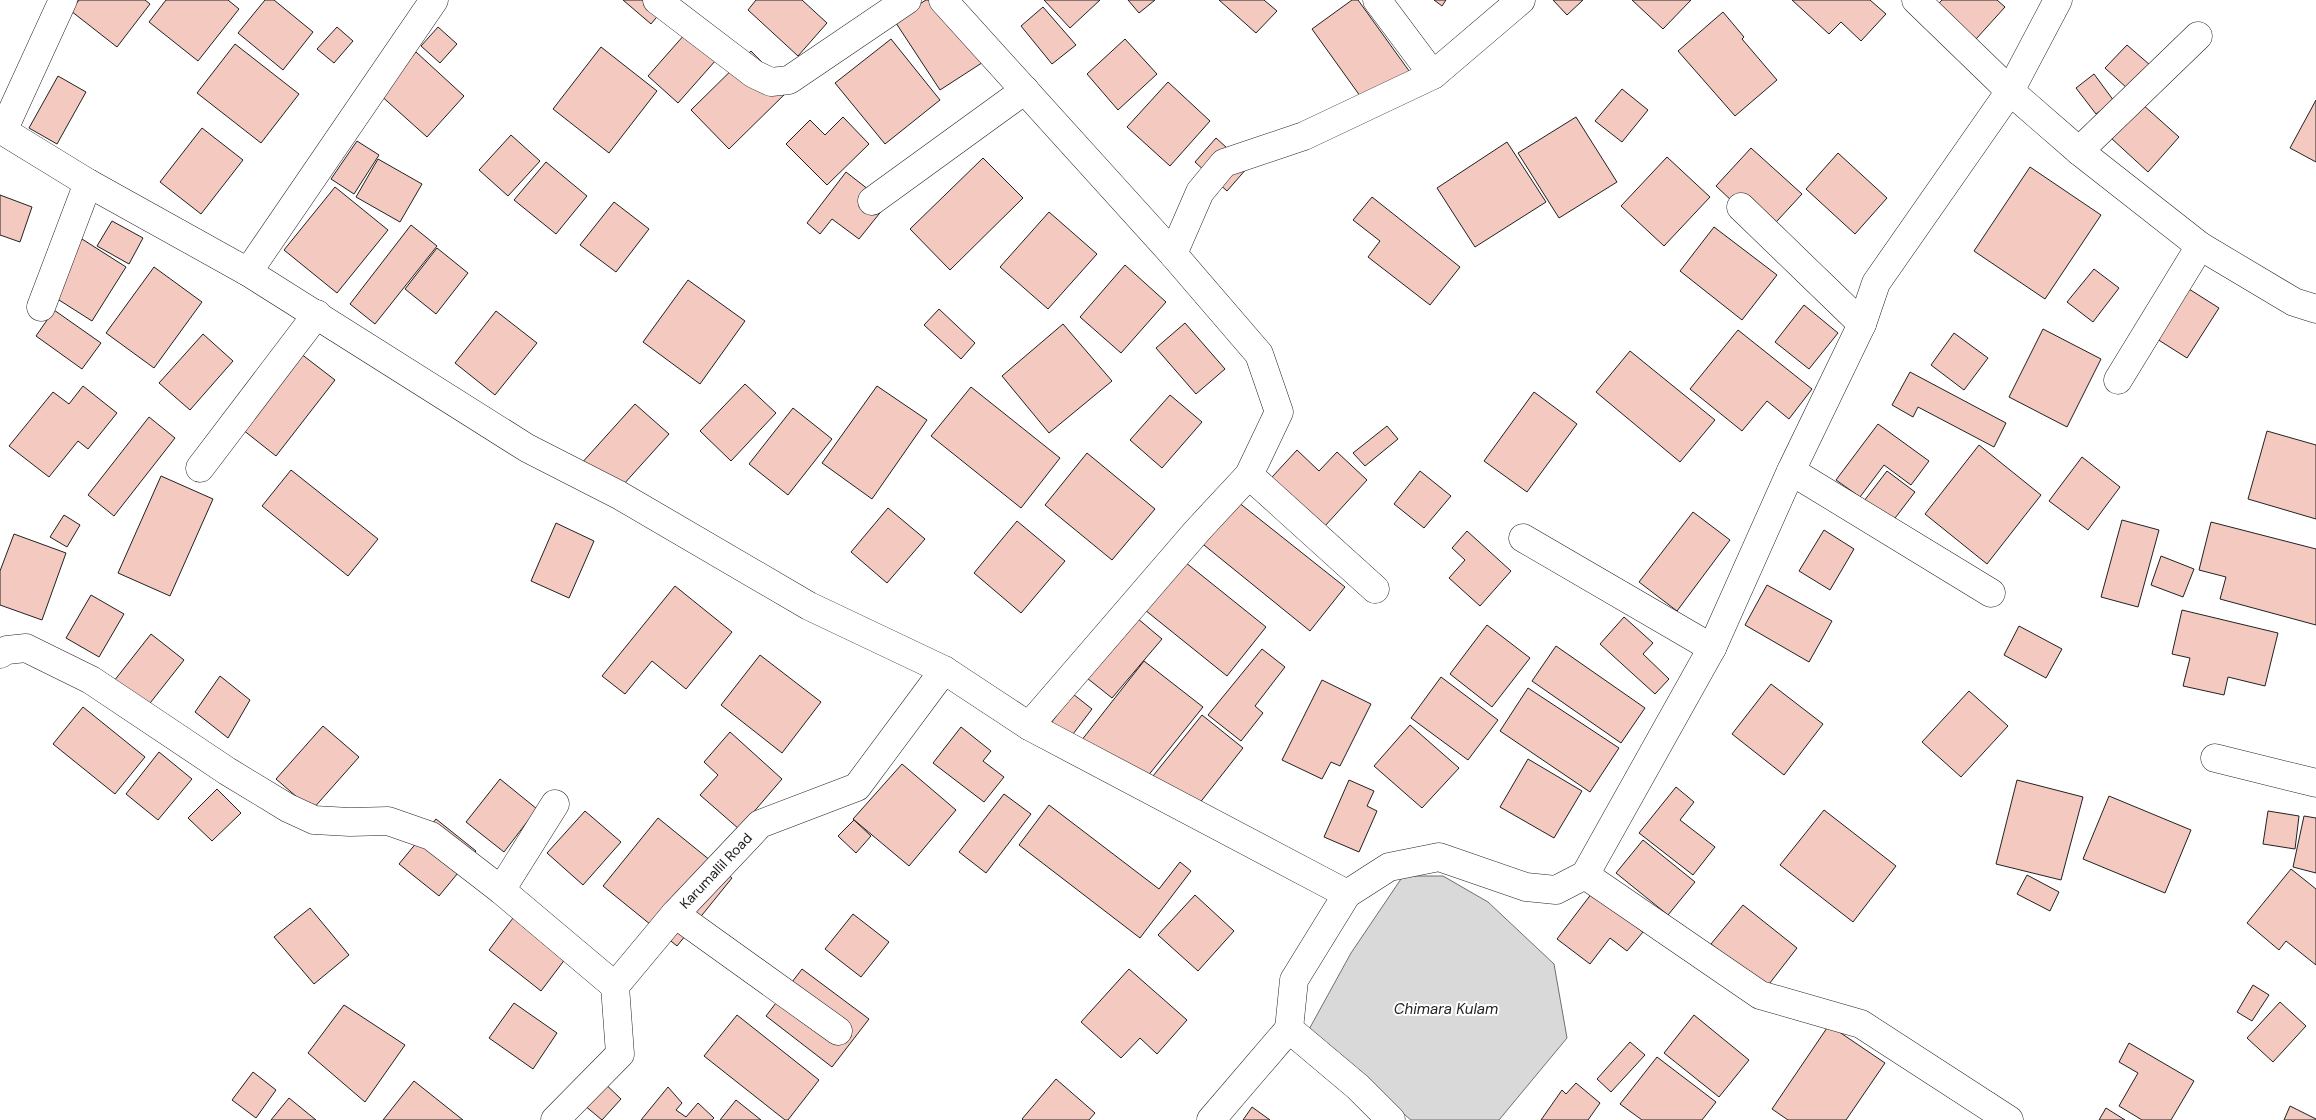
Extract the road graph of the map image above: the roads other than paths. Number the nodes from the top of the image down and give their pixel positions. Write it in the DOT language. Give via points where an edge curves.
graph roads {
  1 [pos="63,0"];
  2 [pos="434,0"];
  3 [pos="658,0"];
  4 [pos="907,0"];
  5 [pos="943,0"];
  6 [pos="1377,0"];
  7 [pos="1521,0"];
  8 [pos="1916,0"];
  9 [pos="2058,0"];
  10 [pos="2198,36"];
  11 [pos="1433,75"];
  12 [pos="1025,90"];
  13 [pos="2010,91"];
  14 [pos="2,130"];
  15 [pos="2079,152"];
  16 [pos="88,183"];
  17 [pos="872,201"];
  18 [pos="1741,207"];
  19 [pos="2200,246"];
  20 [pos="1173,254"];
  21 [pos="248,272"];
  22 [pos="41,307"];
  23 [pos="2316,309"];
  24 [pos="317,314"];
  25 [pos="1862,324"];
  26 [pos="2118,380"];
  27 [pos="200,468"];
  28 [pos="1792,471"];
  29 [pos="1250,475"];
  30 [pos="1523,538"];
  31 [pos="1375,589"];
  32 [pos="1991,594"];
  33 [pos="1712,648"];
  34 [pos="0,654"];
  35 [pos="944,670"];
  36 [pos="1029,726"];
  37 [pos="2215,758"];
  38 [pos="2316,783"];
  39 [pos="555,804"];
  40 [pos="1585,875"];
  41 [pos="501,890"];
  42 [pos="1347,894"];
  43 [pos="675,914"];
  44 [pos="615,986"];
  45 [pos="1289,1028"];
  46 [pos="838,1031"];
  47 [pos="555,1120"];
  48 [pos="1211,1120"];
  49 [pos="1391,1120"];
  50 [pos="2009,1120"];
  1 -- 14 [label="street"];
  2 -- 21 [label="street"];
  3 -- 4 [label="street" via="754,74 771,82 789,80"];
  5 -- 12 [label="street"];
  6 -- 11 [label="street"];
  7 -- 11 [label="street"];
  8 -- 13 [label="street"];
  9 -- 13 [label="street"];
  10 -- 15 [label="street"];
  11 -- 20 [label="street" via="1304,136 1224,163 1200,192"];
  12 -- 17 [label="street"];
  12 -- 20 [label="street"];
  13 -- 15 [label="street"];
  13 -- 25 [label="street" via="1876,283"];
  14 -- 16 [label="street"];
  15 -- 19 [label="street"];
  16 -- 21 [label="street"];
  16 -- 22 [label="street"];
  18 -- 25 [label="street"];
  19 -- 23 [label="street" via="2294,302"];
  19 -- 26 [label="street"];
  20 -- 29 [label="street" via="1259,354 1279,412"];
  21 -- 24 [label="street"];
  24 -- 27 [label="street"];
  24 -- 35 [label="street" via="527,448 619,495 809,606"];
  25 -- 28 [label="street"];
  28 -- 32 [label="street"];
  28 -- 33 [label="street"];
  29 -- 31 [label="street"];
  29 -- 36 [label="street" via="1197,531"];
  30 -- 33 [label="street"];
  33 -- 40 [label="street"];
  34 -- 41 [label="street" via="26,648 91,680 227,771 314,820 388,821 431,836"];
  35 -- 36 [label="street"];
  35 -- 43 [label="street, Karumallil Road" via="857,787 760,824"];
  36 -- 42 [label="street"];
  37 -- 38 [label="street"];
  39 -- 41 [label="street"];
  40 -- 42 [label="street" via="1556,890 1526,888 1439,857 1390,867"];
  40 -- 50 [label="street" via="1760,994 1861,1024"];
  41 -- 44 [label="street"];
  42 -- 45 [label="street" via="1294,980"];
  43 -- 44 [label="street, Karumallil Road"];
  43 -- 46 [label="street"];
  44 -- 47 [label="street" via="620,1054"];
  45 -- 48 [label="street"];
  45 -- 49 [label="street"];
}
